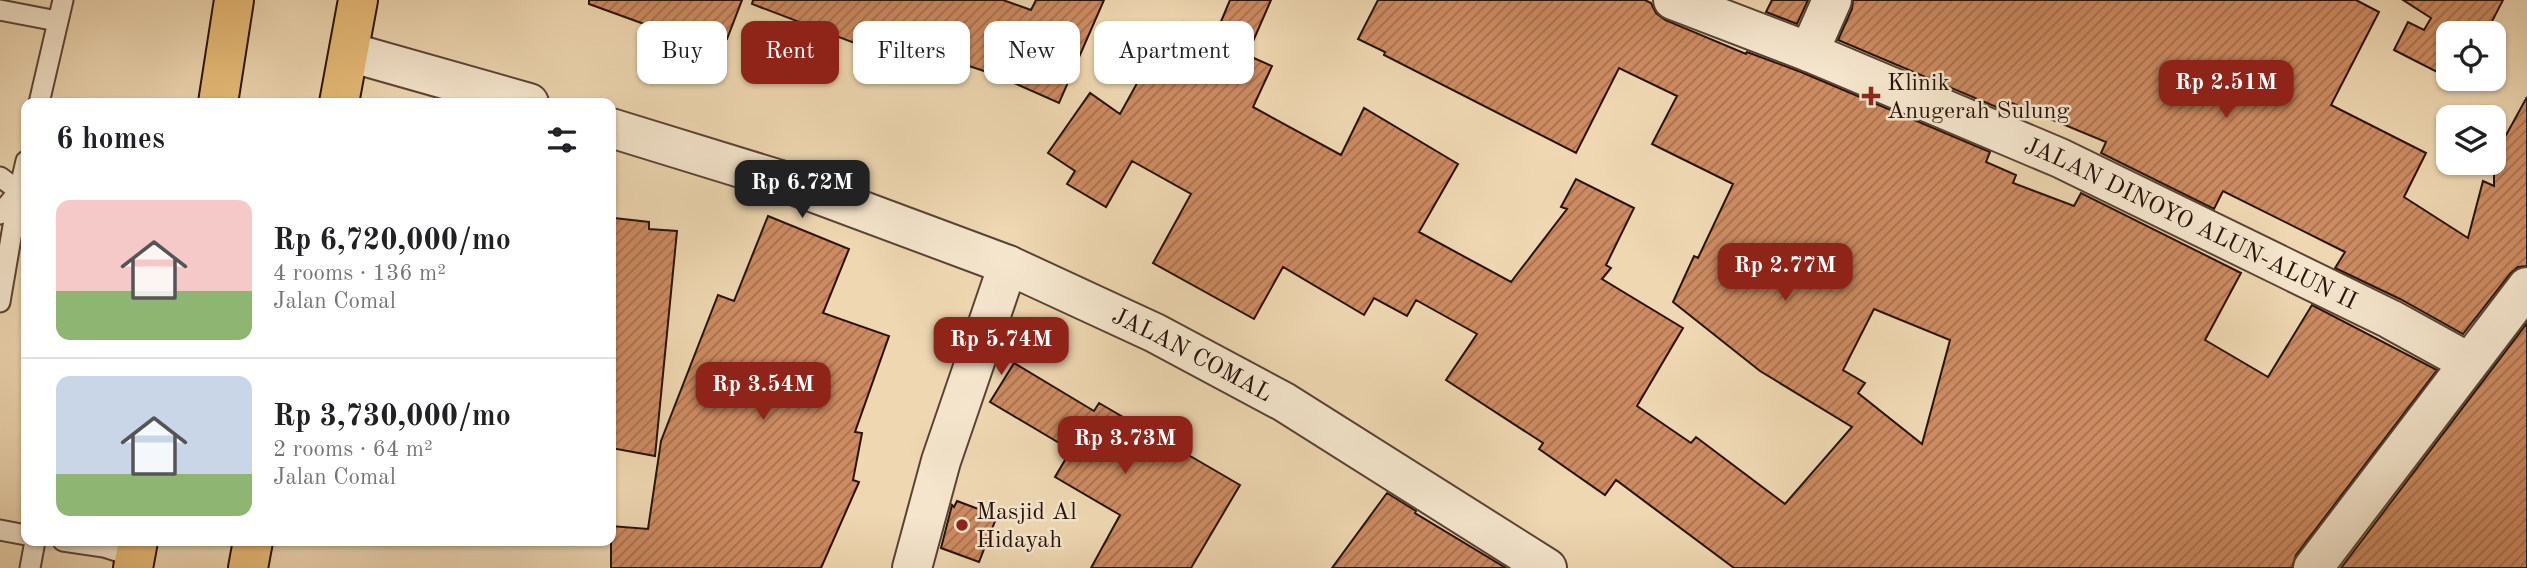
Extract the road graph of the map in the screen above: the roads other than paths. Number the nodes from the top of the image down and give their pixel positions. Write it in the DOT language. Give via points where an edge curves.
graph roads {
  1 [pos="63,0"];
  2 [pos="234,0"];
  3 [pos="358,0"];
  4 [pos="1673,0"];
  5 [pos="1832,0"];
  6 [pos="0,9"];
  7 [pos="57,21"];
  8 [pos="349,52"];
  9 [pos="1810,52"];
  10 [pos="40,98"];
  11 [pos="219,98"];
  12 [pos="340,98"];
  13 [pos="511,98"];
  14 [pos="616,130"];
  15 [pos="0,177"];
  16 [pos="21,191"];
  17 [pos="21,194"];
  18 [pos="21,202"];
  19 [pos="0,214"];
  20 [pos="1008,265"];
  21 [pos="2527,287"];
  22 [pos="0,302"];
  23 [pos="2468,362"];
  24 [pos="0,530"];
  25 [pos="21,533"];
  26 [pos="33,546"];
  27 [pos="97,546"];
  28 [pos="252,546"];
  29 [pos="135,555"];
  30 [pos="30,568"];
  31 [pos="248,568"];
  32 [pos="912,568"];
  33 [pos="1547,568"];
  34 [pos="2313,568"];
  1 -- 7 [label="lane"];
  2 -- 11 [label="main road"];
  3 -- 8 [label="main road"];
  4 -- 9 [label="street, JALAN DINOYO ALUN-ALUN II"];
  5 -- 9 [label="street"];
  6 -- 7 [label="lane"];
  7 -- 10 [label="lane"];
  8 -- 12 [label="main road"];
  8 -- 13 [label="street"];
  9 -- 23 [label="street, JALAN DINOYO ALUN-ALUN II" via="2060,158 2390,318"];
  14 -- 20 [label="street, JALAN COMAL" via="777,179"];
  15 -- 16 [label="lane"];
  17 -- 19 [label="lane"];
  18 -- 22 [label="lane"];
  20 -- 32 [label="street" via="941,461"];
  20 -- 33 [label="street, JALAN COMAL" via="1155,333 1284,402"];
  21 -- 23 [label="street"];
  23 -- 34 [label="street"];
  24 -- 25 [label="lane"];
  26 -- 30 [label="lane"];
  27 -- 29 [label="lane"];
  28 -- 31 [label="main road"];
}
